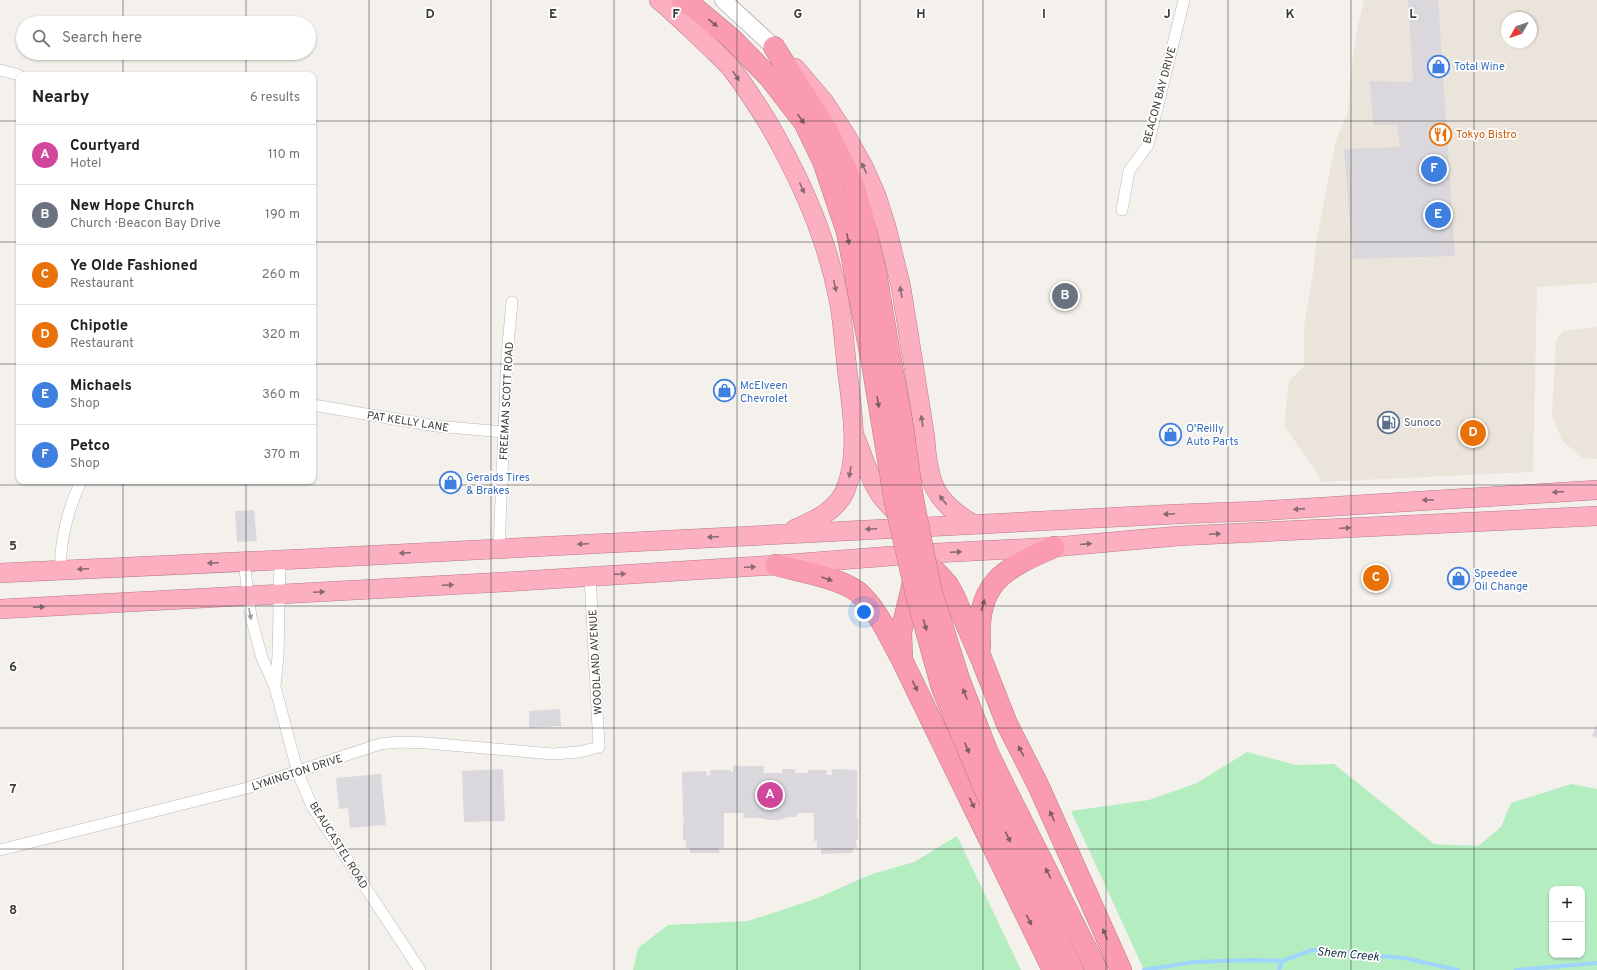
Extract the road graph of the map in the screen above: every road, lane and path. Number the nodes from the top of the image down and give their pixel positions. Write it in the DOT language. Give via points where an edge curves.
graph roads {
  1 [pos="659,0"];
  2 [pos="682,0"];
  3 [pos="723,0"];
  4 [pos="1184,0"];
  5 [pos="774,47"];
  6 [pos="0,70"];
  7 [pos="16,74"];
  8 [pos="1122,210"];
  9 [pos="512,302"];
  10 [pos="881,363"];
  11 [pos="316,406"];
  12 [pos="504,432"];
  13 [pos="854,434"];
  14 [pos="926,459"];
  15 [pos="80,484"];
  16 [pos="1597,490"];
  17 [pos="1597,516"];
  18 [pos="973,524"];
  19 [pos="909,527"];
  20 [pos="784,534"];
  21 [pos="1054,547"];
  22 [pos="499,548"];
  23 [pos="917,554"];
  24 [pos="280,560"];
  25 [pos="244,562"];
  26 [pos="776,565"];
  27 [pos="61,570"];
  28 [pos="0,572"];
  29 [pos="590,576"];
  30 [pos="280,594"];
  31 [pos="247,597"];
  32 [pos="0,609"];
  33 [pos="981,658"];
  34 [pos="902,660"];
  35 [pos="275,687"];
  36 [pos="599,747"];
  37 [pos="298,773"];
  38 [pos="999,798"];
  39 [pos="0,850"];
  40 [pos="420,970"];
  41 [pos="1053,970"];
  42 [pos="1073,970"];
  43 [pos="1097,970"];
  44 [pos="1121,970"];
  1 -- 13 [label="highway, one-way" via="678,15 731,68 792,165 820,232 839,302"];
  2 -- 10 [label="highway, one-way" via="732,39 770,78 804,122 823,161 847,232"];
  3 -- 5 [label="main road"];
  4 -- 8 [label="street, BEACON BAY DRIVE" via="1148,145 1129,171"];
  5 -- 10 [label="highway" via="828,132 854,186 876,274"];
  14 -- 5 [label="highway, one-way" via="925,437 901,287 876,195 854,150 824,102"];
  6 -- 7 [label="street"];
  9 -- 12 [label="street, FREEMAN SCOTT ROAD"];
  10 -- 38 [label="highway, bridge" via="902,422 930,590 959,680 988,751"];
  11 -- 12 [label="street, PAT KELLY LANE" via="436,426"];
  12 -- 22 [label="street, FREEMAN SCOTT ROAD"];
  13 -- 19 [label="highway" via="878,490"];
  13 -- 20 [label="highway, one-way" via="850,476 845,492 827,513"];
  18 -- 14 [label="highway, one-way" via="955,514 943,502 933,484"];
  14 -- 19 [label="highway" via="923,483"];
  15 -- 27 [label="street" via="68,516 60,552"];
  16 -- 18 [label="highway, one-way" via="1258,511"];
  21 -- 17 [label="highway, one-way" via="1178,536"];
  18 -- 19 [label="highway"];
  19 -- 20 [label="highway, one-way"];
  19 -- 23 [label="highway"];
  20 -- 22 [label="highway, one-way"];
  23 -- 21 [label="highway, one-way"];
  33 -- 21 [label="highway, one-way" via="979,629 982,608 995,581 1028,558"];
  22 -- 24 [label="highway, one-way"];
  23 -- 26 [label="highway"];
  23 -- 33 [label="highway" via="948,585"];
  23 -- 34 [label="highway" via="901,632"];
  24 -- 25 [label="highway"];
  24 -- 30 [label="street, BEAUCASTEL ROAD"];
  25 -- 27 [label="highway, one-way"];
  25 -- 31 [label="street, BEAUCASTEL ROAD"];
  29 -- 26 [label="highway, one-way"];
  26 -- 34 [label="highway, one-way" via="822,577 857,592 882,623"];
  27 -- 28 [label="highway"];
  30 -- 29 [label="highway, one-way"];
  29 -- 36 [label="street, WOODLAND AVENUE"];
  30 -- 31 [label="highway"];
  30 -- 35 [label="street, BEAUCASTEL ROAD"];
  32 -- 31 [label="highway, one-way"];
  31 -- 35 [label="street, BEAUCASTEL ROAD, one-way" via="262,658"];
  44 -- 33 [label="highway, one-way" via="1038,785 1006,724"];
  34 -- 41 [label="highway, one-way"];
  35 -- 37 [label="street, BEAUCASTEL ROAD"];
  36 -- 37 [label="street, LYMINGTON DRIVE" via="553,754 398,742 380,744"];
  37 -- 39 [label="street, LYMINGTON DRIVE"];
  37 -- 40 [label="street, BEAUCASTEL ROAD" via="312,806"];
  38 -- 42 [label="highway, one-way"];
  43 -- 38 [label="highway, one-way"];
}
